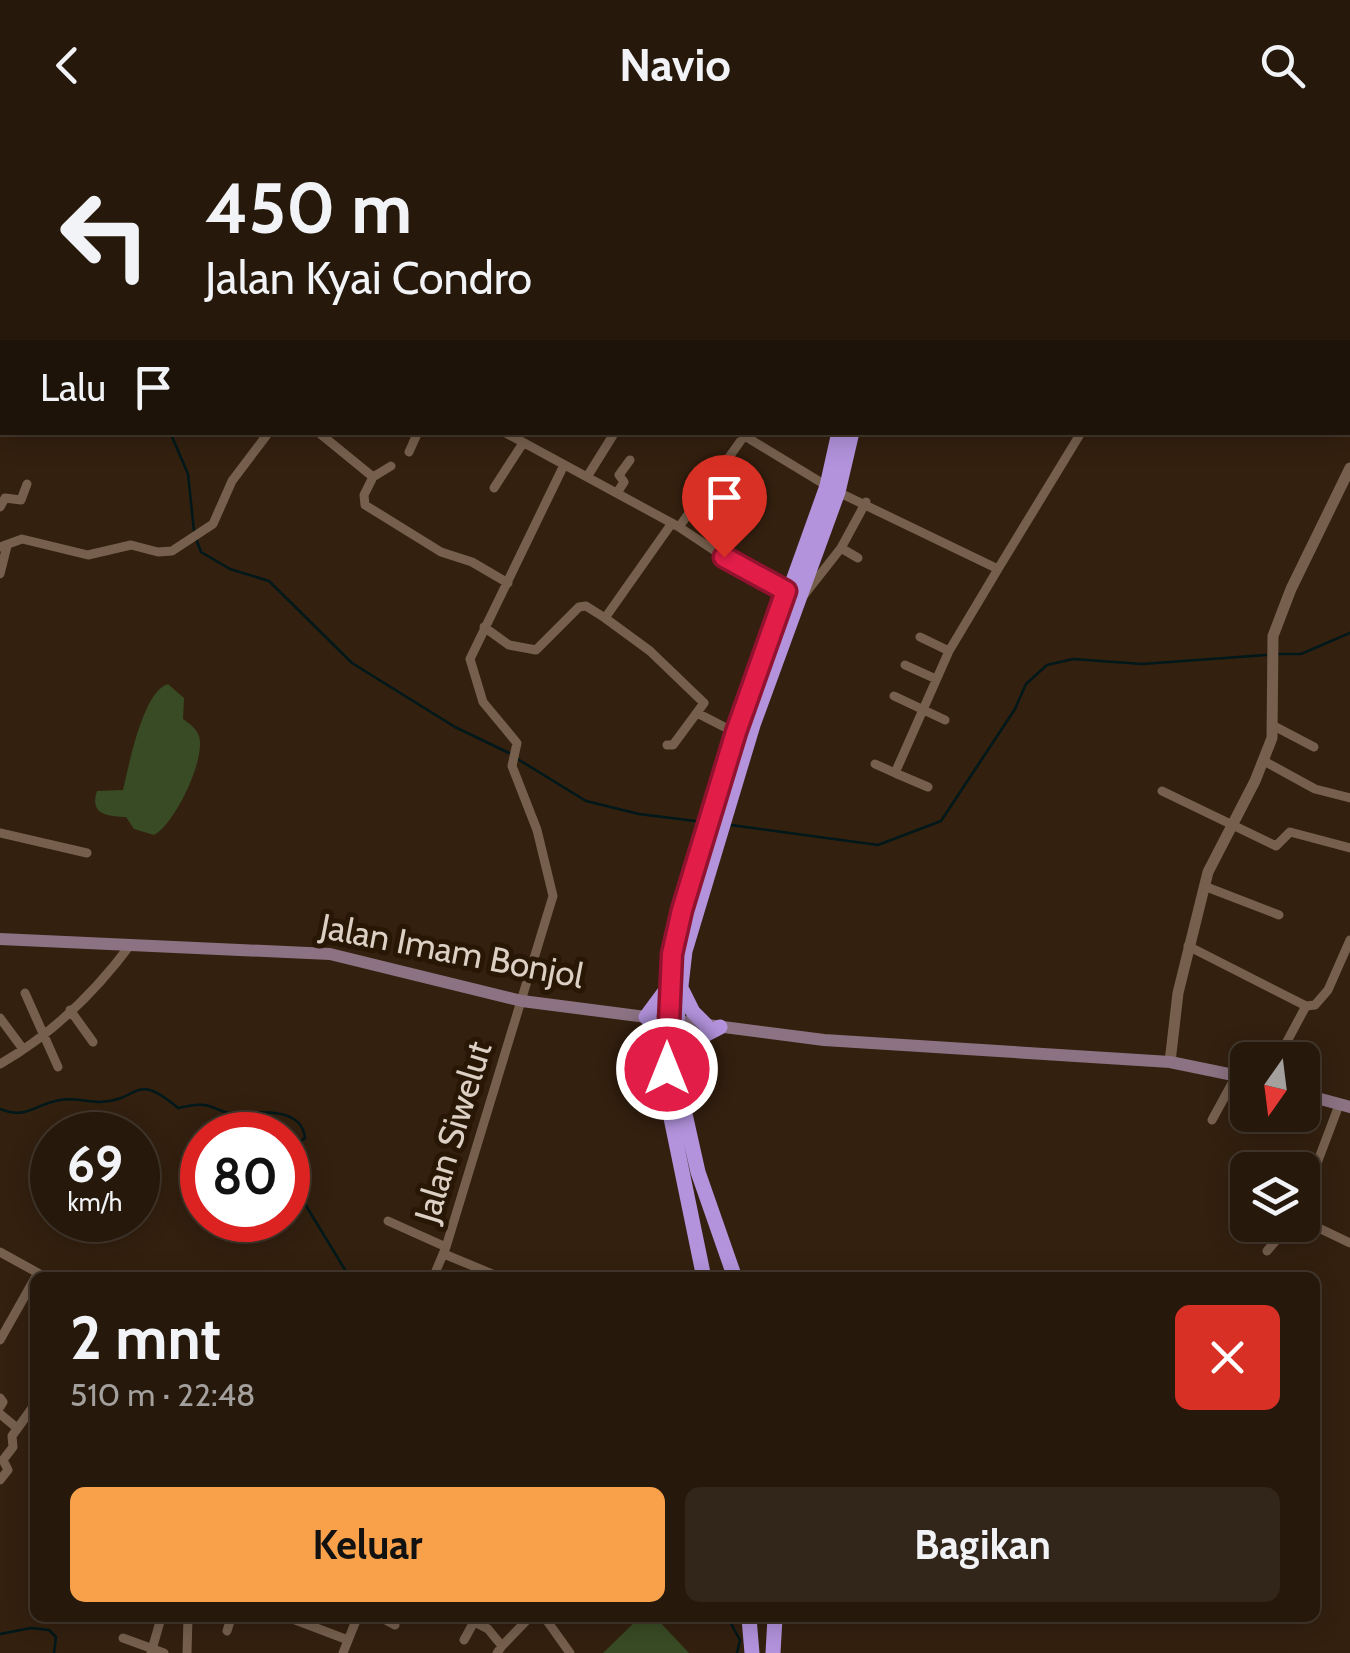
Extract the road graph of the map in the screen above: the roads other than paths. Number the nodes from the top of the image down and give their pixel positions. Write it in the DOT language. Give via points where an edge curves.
graph roads {
  1 [pos="267,435"];
  2 [pos="322,435"];
  3 [pos="416,435"];
  4 [pos="509,435"];
  5 [pos="613,435"];
  6 [pos="742,435"];
  7 [pos="745,435"];
  8 [pos="839,435"];
  9 [pos="851,435"];
  10 [pos="1077,435"];
  11 [pos="523,443"];
  12 [pos="408,452"];
  13 [pos="630,460"];
  14 [pos="564,464"];
  15 [pos="390,466"];
  16 [pos="1350,468"];
  17 [pos="373,477"];
  18 [pos="586,477"];
  19 [pos="27,484"];
  20 [pos="494,488"];
  21 [pos="832,489"];
  22 [pos="617,493"];
  23 [pos="866,502"];
  24 [pos="0,507"];
  25 [pos="675,525"];
  26 [pos="4,546"];
  27 [pos="841,548"];
  28 [pos="858,558"];
  29 [pos="998,569"];
  30 [pos="0,574"];
  31 [pos="508,583"];
  32 [pos="792,593"];
  33 [pos="606,618"];
  34 [pos="484,627"];
  35 [pos="920,636"];
  36 [pos="949,652"];
  37 [pos="905,665"];
  38 [pos="936,679"];
  39 [pos="894,696"];
  40 [pos="922,709"];
  41 [pos="698,714"];
  42 [pos="945,720"];
  43 [pos="1274,726"];
  44 [pos="736,732"];
  45 [pos="667,745"];
  46 [pos="1314,747"];
  47 [pos="1264,760"];
  48 [pos="875,764"];
  49 [pos="895,773"];
  50 [pos="928,787"];
  51 [pos="1162,791"];
  52 [pos="726,792"];
  53 [pos="1350,798"];
  54 [pos="1231,826"];
  55 [pos="0,832"];
  56 [pos="1350,848"];
  57 [pos="86,853"];
  58 [pos="1204,886"];
  59 [pos="1279,915"];
  60 [pos="0,939"];
  61 [pos="1350,940"];
  62 [pos="131,944"];
  63 [pos="1188,946"];
  64 [pos="676,984"];
  65 [pos="25,992"];
  66 [pos="522,1001"];
  67 [pos="1306,1006"];
  68 [pos="70,1010"];
  69 [pos="646,1016"];
  70 [pos="0,1018"];
  71 [pos="672,1020"];
  72 [pos="713,1026"];
  73 [pos="44,1034"];
  74 [pos="93,1042"];
  75 [pos="1287,1042"];
  76 [pos="23,1050"];
  77 [pos="3,1062"];
  78 [pos="1170,1062"];
  79 [pos="673,1065"];
  80 [pos="58,1067"];
  81 [pos="14,1073"];
  82 [pos="1230,1074"];
  83 [pos="1230,1094"];
  84 [pos="1320,1099"];
  85 [pos="1345,1106"];
  86 [pos="1212,1120"];
  87 [pos="1320,1162"];
  88 [pos="388,1221"];
  89 [pos="1320,1229"];
  90 [pos="1275,1242"];
  91 [pos="1350,1243"];
  92 [pos="445,1251"];
  93 [pos="1267,1251"];
  94 [pos="0,1252"];
  95 [pos="32,1272"];
  96 [pos="436,1272"];
  97 [pos="489,1272"];
  98 [pos="703,1272"];
  99 [pos="732,1272"];
  100 [pos="30,1291"];
  101 [pos="0,1340"];
  102 [pos="0,1398"];
  103 [pos="0,1411"];
  104 [pos="30,1411"];
  105 [pos="18,1428"];
  106 [pos="0,1480"];
  107 [pos="160,1622"];
  108 [pos="188,1622"];
  109 [pos="230,1622"];
  110 [pos="301,1622"];
  111 [pos="355,1622"];
  112 [pos="390,1622"];
  113 [pos="471,1622"];
  114 [pos="477,1622"];
  115 [pos="525,1622"];
  116 [pos="548,1622"];
  117 [pos="749,1622"];
  118 [pos="775,1622"];
  119 [pos="396,1625"];
  120 [pos="228,1630"];
  121 [pos="123,1638"];
  122 [pos="348,1640"];
  123 [pos="464,1640"];
  124 [pos="500,1649"];
  125 [pos="152,1652"];
  126 [pos="164,1653"];
  127 [pos="187,1653"];
  128 [pos="344,1653"];
  129 [pos="570,1653"];
  130 [pos="752,1653"];
  131 [pos="773,1653"];
  1 -- 26 [label="street" via="238,472 213,524 165,552 131,545 88,555 22,540"];
  2 -- 17 [label="street"];
  3 -- 12 [label="street"];
  4 -- 11 [label="street"];
  5 -- 18 [label="street"];
  6 -- 25 [label="street"];
  7 -- 21 [label="street"];
  8 -- 21 [label="highway"];
  9 -- 21 [label="highway"];
  10 -- 29 [label="street"];
  11 -- 14 [label="street"];
  11 -- 20 [label="street"];
  13 -- 22 [label="street"];
  14 -- 18 [label="street"];
  14 -- 31 [label="street"];
  15 -- 17 [label="street"];
  16 -- 43 [label="street" via="1274,636"];
  17 -- 31 [label="street" via="365,505"];
  18 -- 22 [label="street"];
  19 -- 24 [label="street" via="21,500 4,498"];
  21 -- 23 [label="street"];
  21 -- 32 [label="highway"];
  22 -- 25 [label="street"];
  23 -- 27 [label="street"];
  23 -- 29 [label="street"];
  25 -- 32 [label="street"];
  25 -- 33 [label="street"];
  26 -- 30 [label="street"];
  27 -- 28 [label="street"];
  27 -- 32 [label="street" via="807,593"];
  29 -- 36 [label="street"];
  31 -- 34 [label="street"];
  32 -- 44 [label="highway"];
  32 -- 52 [label="highway"];
  33 -- 34 [label="street" via="579,607 536,650 509,646"];
  33 -- 41 [label="street" via="703,701"];
  34 -- 66 [label="street, Jalan Siwelut" via="471,668 482,702 516,740 513,755 553,896"];
  35 -- 36 [label="street"];
  36 -- 38 [label="street"];
  37 -- 38 [label="street"];
  38 -- 40 [label="street"];
  39 -- 40 [label="street"];
  40 -- 42 [label="street"];
  40 -- 49 [label="street"];
  41 -- 44 [label="street"];
  41 -- 45 [label="street"];
  43 -- 46 [label="street"];
  43 -- 47 [label="street"];
  44 -- 52 [label="highway"];
  47 -- 53 [label="street"];
  47 -- 54 [label="street"];
  48 -- 49 [label="street"];
  49 -- 50 [label="street"];
  51 -- 54 [label="street"];
  52 -- 64 [label="highway"];
  54 -- 56 [label="street" via="1277,846 1290,832"];
  54 -- 58 [label="street"];
  55 -- 57 [label="street"];
  58 -- 59 [label="street"];
  58 -- 63 [label="street"];
  60 -- 62 [label="main road, Jalan Imam Bonjol"];
  61 -- 67 [label="street" via="1328,990"];
  62 -- 66 [label="main road, Jalan Imam Bonjol" via="330,954"];
  62 -- 68 [label="street"];
  63 -- 67 [label="street"];
  63 -- 78 [label="street"];
  64 -- 69 [label="highway"];
  64 -- 71 [label="highway"];
  64 -- 72 [label="highway" via="693,1012"];
  65 -- 73 [label="street"];
  66 -- 69 [label="main road, Jalan Imam Bonjol"];
  66 -- 92 [label="street, Jalan Siwelut"];
  67 -- 75 [label="street"];
  68 -- 73 [label="street"];
  68 -- 74 [label="street"];
  69 -- 71 [label="main road, Jalan Imam Bonjol"];
  69 -- 79 [label="highway"];
  70 -- 76 [label="street"];
  71 -- 72 [label="main road, Jalan Imam Bonjol"];
  71 -- 79 [label="highway"];
  72 -- 78 [label="main road, Jalan Imam Bonjol" via="824,1040"];
  72 -- 79 [label="highway"];
  73 -- 76 [label="street"];
  73 -- 80 [label="street"];
  76 -- 77 [label="street"];
  77 -- 81 [label="street"];
  78 -- 82 [label="main road, Jalan Imam Bonjol"];
  79 -- 98 [label="highway" via="671,1118"];
  79 -- 99 [label="highway"];
  83 -- 86 [label="street"];
  84 -- 85 [label="main road"];
  85 -- 87 [label="street"];
  88 -- 92 [label="street"];
  89 -- 91 [label="street"];
  90 -- 93 [label="street"];
  92 -- 96 [label="street, Jalan Siwelut"];
  92 -- 97 [label="street"];
  94 -- 95 [label="street"];
  100 -- 101 [label="street"];
  102 -- 103 [label="street"];
  103 -- 105 [label="street"];
  104 -- 105 [label="street"];
  105 -- 106 [label="street"];
  107 -- 125 [label="street"];
  108 -- 127 [label="street"];
  109 -- 120 [label="street"];
  110 -- 122 [label="street"];
  111 -- 122 [label="street"];
  112 -- 119 [label="street"];
  113 -- 123 [label="street"];
  114 -- 124 [label="street" via="492,1632"];
  115 -- 124 [label="street"];
  116 -- 129 [label="street"];
  117 -- 130 [label="highway"];
  118 -- 131 [label="highway"];
  121 -- 125 [label="street"];
  122 -- 128 [label="street"];
  125 -- 126 [label="street"];
}
